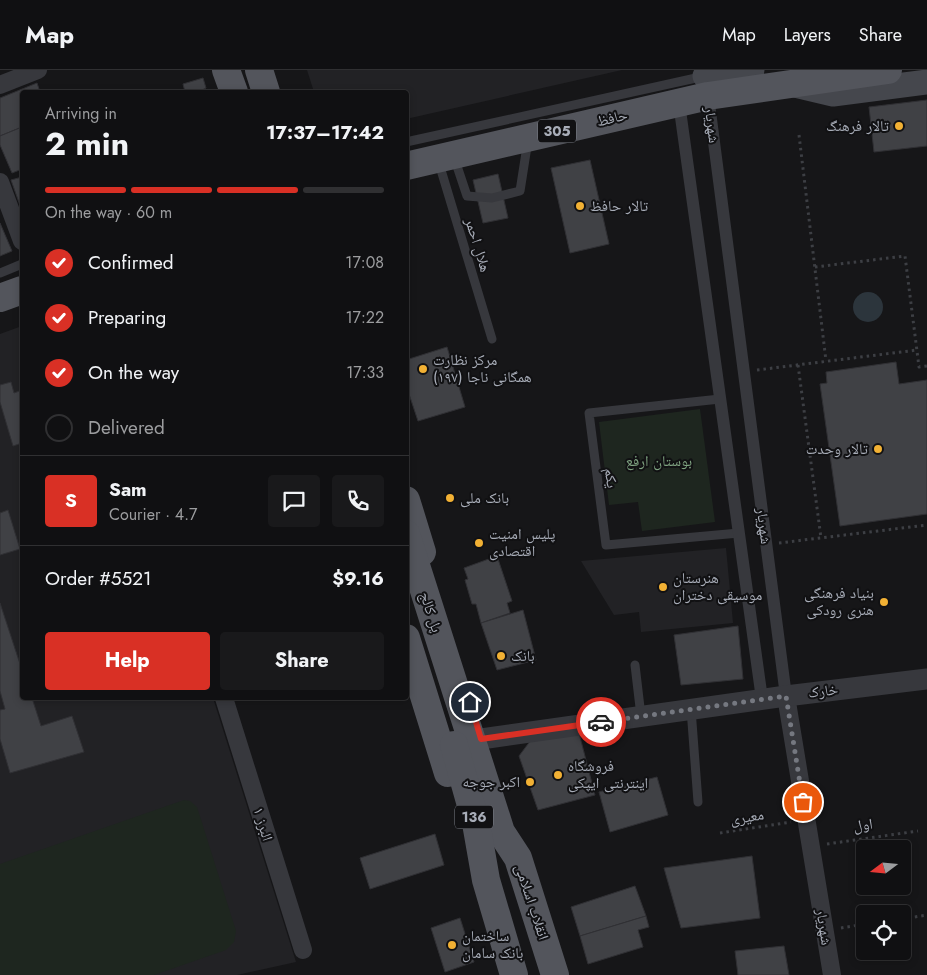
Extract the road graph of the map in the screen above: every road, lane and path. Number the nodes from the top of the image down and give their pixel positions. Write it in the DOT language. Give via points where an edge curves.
graph roads {
  1 [pos="38,70"];
  2 [pos="226,70"];
  3 [pos="244,70"];
  4 [pos="259,70"];
  5 [pos="273,70"];
  6 [pos="752,70"];
  7 [pos="888,70"];
  8 [pos="706,81"];
  9 [pos="927,82"];
  10 [pos="790,84"];
  11 [pos="0,85"];
  12 [pos="233,90"];
  13 [pos="250,90"];
  14 [pos="265,90"];
  15 [pos="279,90"];
  16 [pos="679,103"];
  17 [pos="799,135"];
  18 [pos="528,138"];
  19 [pos="409,141"];
  20 [pos="446,157"];
  21 [pos="409,165"];
  22 [pos="0,182"];
  23 [pos="20,236"];
  24 [pos="815,267"];
  25 [pos="20,268"];
  26 [pos="6,292"];
  27 [pos="492,339"];
  28 [pos="917,350"];
  29 [pos="826,361"];
  30 [pos="798,365"];
  31 [pos="927,366"];
  32 [pos="744,372"];
  33 [pos="720,399"];
  34 [pos="409,510"];
  35 [pos="927,525"];
  36 [pos="739,533"];
  37 [pos="821,538"];
  38 [pos="766,545"];
  39 [pos="409,546"];
  40 [pos="409,590"];
  41 [pos="409,648"];
  42 [pos="440,665"];
  43 [pos="635,665"];
  44 [pos="927,679"];
  45 [pos="786,696"];
  46 [pos="762,699"];
  47 [pos="225,700"];
  48 [pos="691,709"];
  49 [pos="641,716"];
  50 [pos="481,739"];
  51 [pos="698,802"];
  52 [pos="806,819"];
  53 [pos="918,831"];
  54 [pos="720,833"];
  55 [pos="811,846"];
  56 [pos="518,858"];
  57 [pos="486,880"];
  58 [pos="517,885"];
  59 [pos="927,915"];
  60 [pos="911,918"];
  61 [pos="856,925"];
  62 [pos="825,930"];
  63 [pos="302,950"];
  64 [pos="515,971"];
  65 [pos="554,975"];
  66 [pos="832,975"];
  1 -- 11 [label="street"];
  2 -- 12 [label="main road"];
  3 -- 13 [label="main road"];
  4 -- 14 [label="main road"];
  5 -- 15 [label="main road"];
  6 -- 8 [label="main road, حافظ"];
  7 -- 10 [label="main road, حافظ / 305"];
  8 -- 10 [label="main road, حافظ / 305"];
  8 -- 16 [label="main road, حافظ / 305"];
  8 -- 19 [label="lane"];
  8 -- 32 [label="street, شهریار"];
  9 -- 10 [label="main road, حافظ" via="832,94"];
  16 -- 18 [label="main road, حافظ / 305"];
  16 -- 33 [label="street, شهریار"];
  17 -- 24 [label="path"];
  18 -- 20 [label="main road, حافظ / 305"];
  18 -- 20 [label="lane" via="520,191 492,198 467,196"];
  20 -- 21 [label="main road, حافظ / 305"];
  20 -- 27 [label="lane, هلال احمر"];
  22 -- 23 [label="street"];
  24 -- 28 [label="path" via="905,256"];
  24 -- 29 [label="path"];
  25 -- 26 [label="lane"];
  28 -- 29 [label="path"];
  28 -- 31 [label="path" via="919,367"];
  29 -- 30 [label="path"];
  30 -- 32 [label="path"];
  30 -- 37 [label="path"];
  32 -- 38 [label="street, شهریار"];
  33 -- 36 [label="street, شهریار"];
  33 -- 36 [label="lane, یکم" via="589,413 606,546"];
  34 -- 50 [label="main road"];
  35 -- 37 [label="path"];
  36 -- 46 [label="street, شهریار"];
  37 -- 38 [label="path"];
  38 -- 45 [label="street, شهریار"];
  39 -- 42 [label="main road, پل کالج / 136"];
  40 -- 42 [label="main road, پل کالج / 136"];
  41 -- 57 [label="main road" via="464,826"];
  42 -- 56 [label="main road, انقلاب اسلامی / 136" via="501,832"];
  42 -- 57 [label="main road, 136"];
  43 -- 49 [label="lane"];
  44 -- 45 [label="street, خارک"];
  45 -- 46 [label="street, خارک"];
  45 -- 52 [label="street, شهریار"];
  46 -- 48 [label="street, خارک"];
  47 -- 63 [label="street, البرز ۱"];
  48 -- 49 [label="street, خارک"];
  48 -- 51 [label="lane"];
  49 -- 50 [label="street, خارک"];
  50 -- 56 [label="main road"];
  52 -- 54 [label="path, معیری"];
  52 -- 55 [label="street, شهریار"];
  53 -- 55 [label="path, اول"];
  55 -- 62 [label="street, شهریار"];
  56 -- 58 [label="lane"];
  56 -- 65 [label="main road, انقلاب اسلامی / 136"];
  57 -- 64 [label="main road, 136"];
  59 -- 60 [label="path"];
  61 -- 62 [label="path"];
  62 -- 66 [label="street, شهریار"];
}
